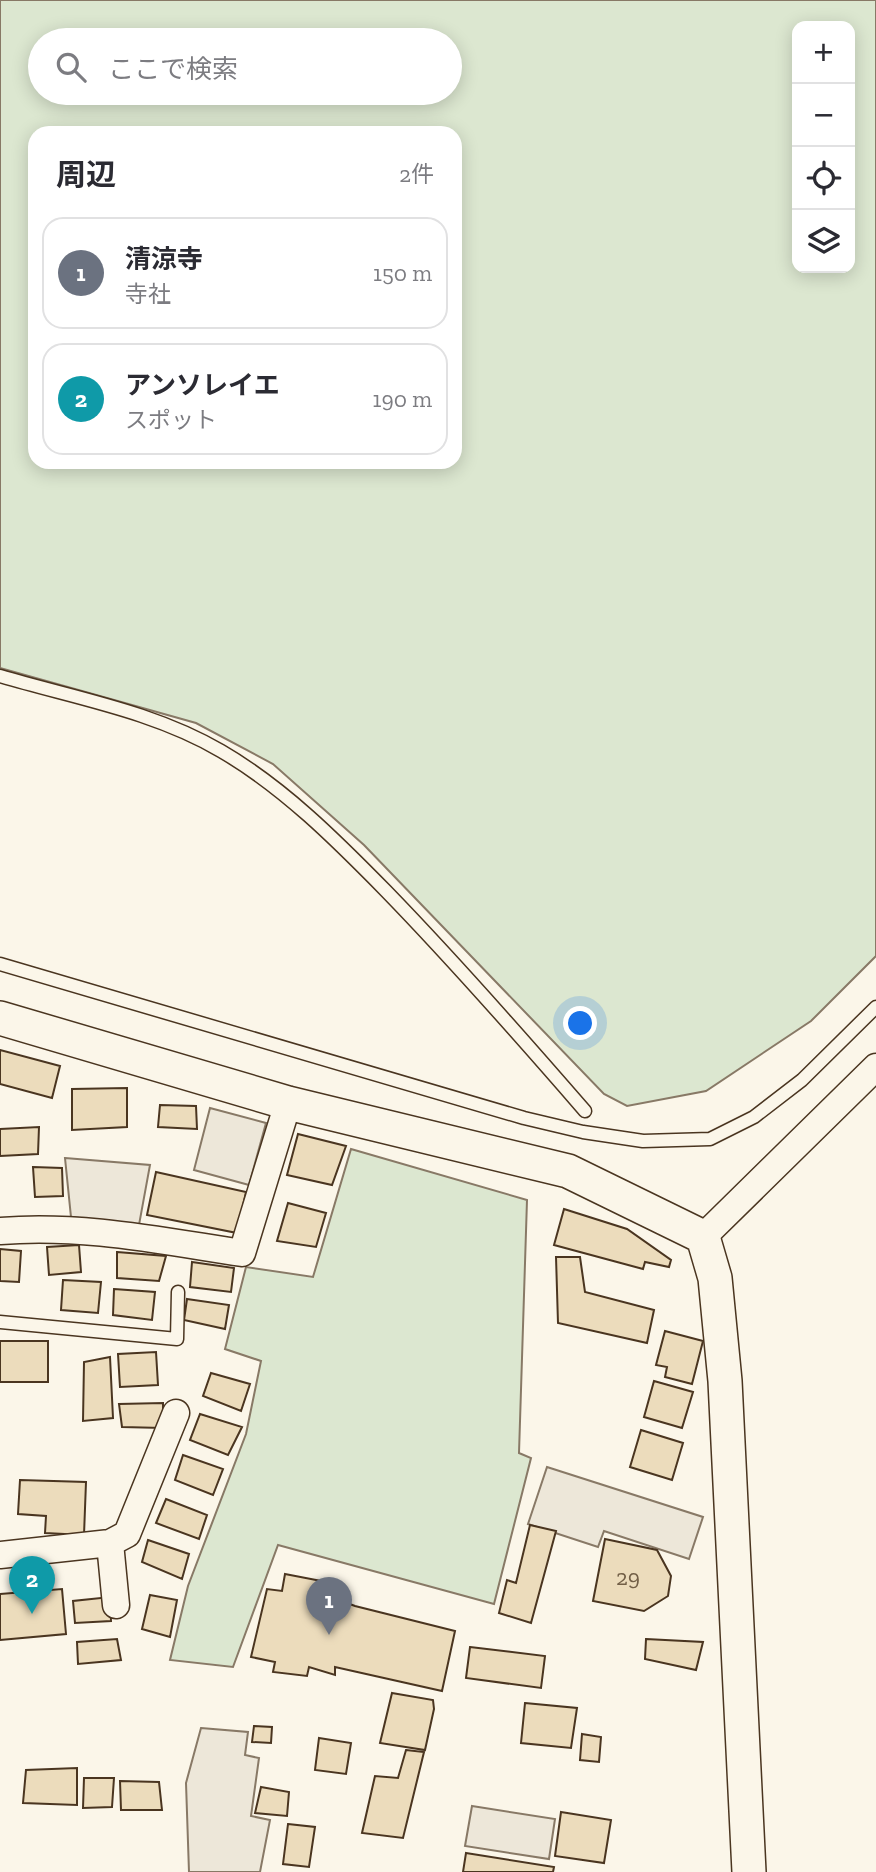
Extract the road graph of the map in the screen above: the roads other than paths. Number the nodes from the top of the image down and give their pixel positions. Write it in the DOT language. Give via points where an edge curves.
graph roads {
  1 [pos="0,676"];
  2 [pos="0,964"];
  3 [pos="876,1007"];
  4 [pos="0,1018"];
  5 [pos="876,1067"];
  6 [pos="288,1103"];
  7 [pos="585,1111"];
  8 [pos="0,1231"];
  9 [pos="702,1237"];
  10 [pos="178,1292"];
  11 [pos="0,1322"];
  12 [pos="176,1413"];
  13 [pos="110,1543"];
  14 [pos="0,1555"];
  15 [pos="116,1605"];
  16 [pos="749,1872"];
  1 -- 7 [label="lane" via="186,733 271,784 346,851 467,974"];
  2 -- 3 [label="lane" via="524,1118 643,1141 710,1139 754,1116 802,1080"];
  4 -- 6 [label="street"];
  5 -- 9 [label="street"];
  6 -- 8 [label="street" via="242,1253 56,1228"];
  6 -- 9 [label="street" via="568,1171"];
  9 -- 16 [label="street" via="715,1278 725,1381"];
  10 -- 11 [label="lane" via="177,1339"];
  12 -- 13 [label="street" via="127,1534"];
  13 -- 14 [label="street"];
  13 -- 15 [label="street"];
}
